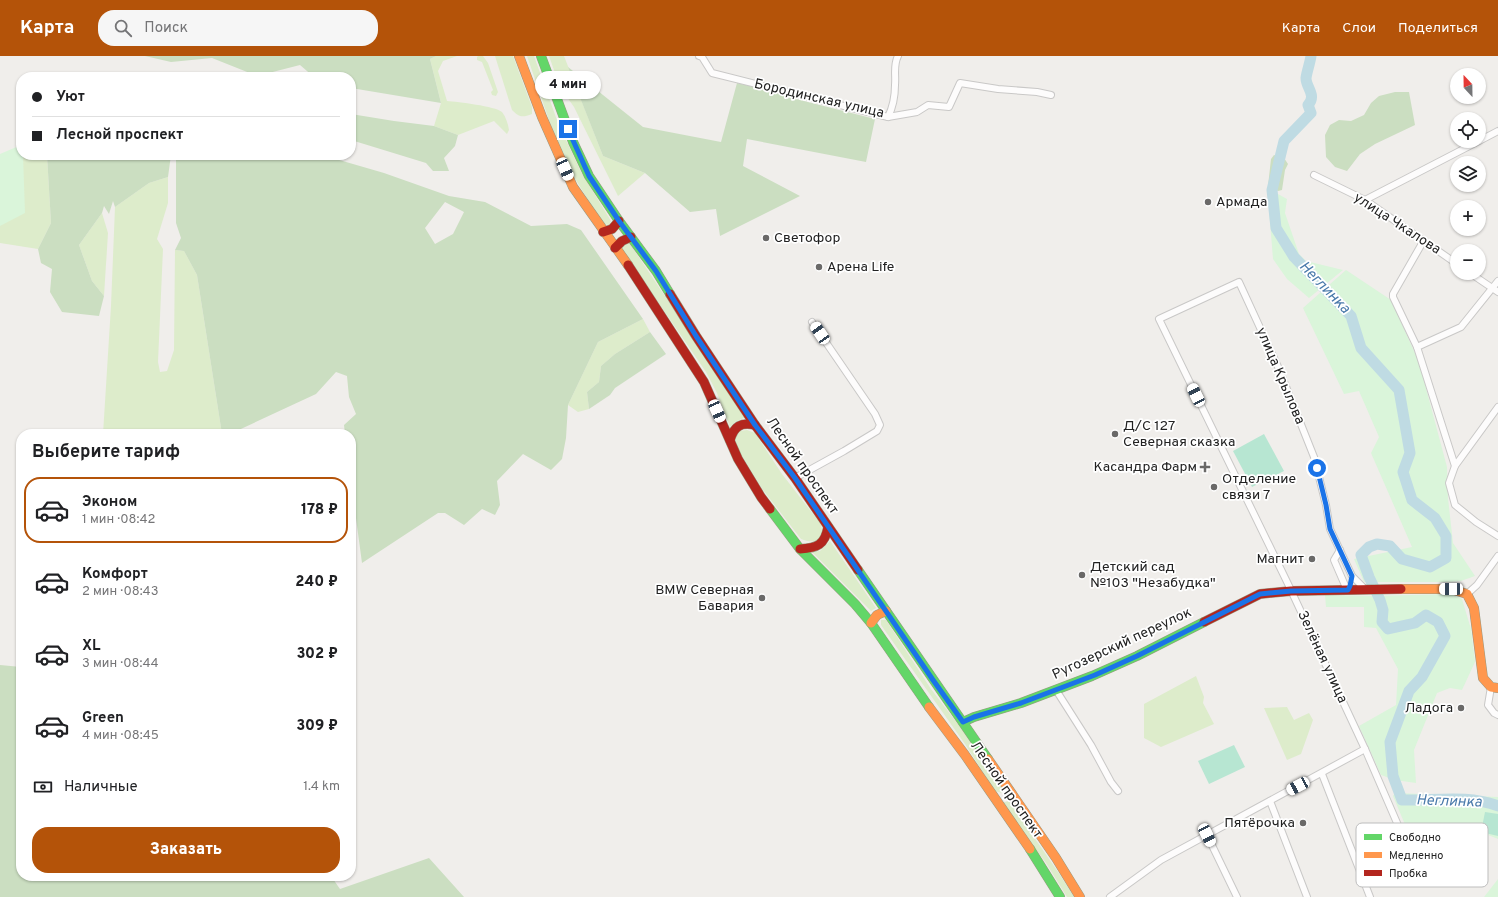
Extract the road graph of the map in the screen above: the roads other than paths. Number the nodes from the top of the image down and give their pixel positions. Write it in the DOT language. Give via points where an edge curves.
graph roads {
  1 [pos="519,56"];
  2 [pos="541,56"];
  3 [pos="699,56"];
  4 [pos="898,56"];
  5 [pos="1051,95"];
  6 [pos="888,117"];
  7 [pos="1498,131"];
  8 [pos="1486,137"];
  9 [pos="1465,148"];
  10 [pos="1314,175"];
  11 [pos="1365,200"];
  12 [pos="619,221"];
  13 [pos="603,232"];
  14 [pos="631,237"];
  15 [pos="1424,240"];
  16 [pos="615,248"];
  17 [pos="1450,259"];
  18 [pos="1480,280"];
  19 [pos="1498,281"];
  20 [pos="1496,291"];
  21 [pos="812,322"];
  22 [pos="1169,340"];
  23 [pos="1417,347"];
  24 [pos="1498,407"];
  25 [pos="755,425"];
  26 [pos="730,440"];
  27 [pos="1455,466"];
  28 [pos="795,478"];
  29 [pos="828,527"];
  30 [pos="1498,536"];
  31 [pos="800,549"];
  32 [pos="1340,550"];
  33 [pos="1498,556"];
  34 [pos="1352,576"];
  35 [pos="1366,589"];
  36 [pos="1348,590"];
  37 [pos="1291,591"];
  38 [pos="1467,594"];
  39 [pos="886,611"];
  40 [pos="871,623"];
  41 [pos="1495,688"];
  42 [pos="1056,690"];
  43 [pos="1498,716"];
  44 [pos="963,722"];
  45 [pos="1366,750"];
  46 [pos="1322,774"];
  47 [pos="1009,789"];
  48 [pos="1118,791"];
  49 [pos="995,800"];
  50 [pos="1270,801"];
  51 [pos="1397,823"];
  52 [pos="1207,835"];
  53 [pos="1356,861"];
  54 [pos="1366,887"];
  55 [pos="1060,897"];
  56 [pos="1080,897"];
  57 [pos="1110,897"];
  58 [pos="1237,897"];
  59 [pos="1307,897"];
  60 [pos="1370,897"];
  1 -- 13 [label="main road, Лесной проспект" via="573,187"];
  2 -- 12 [label="main road, Лесной проспект" via="576,149 589,176"];
  3 -- 6 [label="street, Бородинская улица" via="712,73"];
  4 -- 6 [label="street" via="895,61 893,101"];
  5 -- 6 [label="street, Бородинская улица" via="960,83 949,107 928,105 917,112"];
  7 -- 8 [label="street"];
  9 -- 11 [label="street"];
  10 -- 11 [label="street, улица Чкалова"];
  11 -- 15 [label="street, улица Чкалова"];
  12 -- 13 [label="main road" via="610,231"];
  12 -- 14 [label="main road, Лесной проспект"];
  13 -- 16 [label="main road, Лесной проспект"];
  14 -- 16 [label="main road" via="624,238"];
  14 -- 25 [label="main road, Лесной проспект" via="656,271"];
  15 -- 17 [label="street, улица Чкалова"];
  15 -- 23 [label="street" via="1393,294"];
  16 -- 26 [label="main road, Лесной проспект" via="640,282 704,382"];
  18 -- 20 [label="street"];
  19 -- 20 [label="street"];
  20 -- 23 [label="street" via="1461,327"];
  21 -- 28 [label="street" via="880,425 877,431"];
  22 -- 32 [label="street, улица Крылова" via="1159,319 1239,282 1279,369 1314,457 1330,529"];
  22 -- 37 [label="street, Зелёная улица"];
  23 -- 27 [label="street"];
  24 -- 27 [label="street"];
  25 -- 26 [label="main road" via="747,422 738,425 732,431"];
  25 -- 28 [label="main road, Лесной проспект"];
  26 -- 31 [label="main road, Лесной проспект" via="738,459 761,497"];
  27 -- 30 [label="street" via="1450,483 1456,505"];
  28 -- 29 [label="main road, Лесной проспект"];
  29 -- 31 [label="main road" via="827,536 821,544"];
  29 -- 39 [label="main road, Лесной проспект"];
  31 -- 40 [label="main road, Лесной проспект"];
  32 -- 34 [label="street, улица Крылова"];
  32 -- 36 [label="street" via="1334,560"];
  33 -- 38 [label="street" via="1477,585"];
  34 -- 35 [label="street, улица Крылова"];
  34 -- 36 [label="street"];
  35 -- 36 [label="main road, Ругозерский переулок"];
  35 -- 38 [label="main road, Ругозерский переулок" via="1451,589"];
  36 -- 37 [label="main road, Ругозерский переулок"];
  37 -- 42 [label="main road, Ругозерский переулок" via="1255,596 1137,656"];
  37 -- 45 [label="street, Зелёная улица"];
  38 -- 41 [label="main road" via="1474,608 1483,678"];
  39 -- 40 [label="main road" via="873,617"];
  39 -- 44 [label="main road, Лесной проспект"];
  40 -- 49 [label="main road, Лесной проспект"];
  41 -- 43 [label="street" via="1488,704"];
  42 -- 44 [label="main road, Ругозерский переулок"];
  42 -- 48 [label="street"];
  44 -- 47 [label="main road, Лесной проспект"];
  45 -- 46 [label="street"];
  45 -- 51 [label="street, Зелёная улица"];
  46 -- 50 [label="street"];
  46 -- 53 [label="street"];
  47 -- 49 [label="main road" via="1003,799"];
  47 -- 56 [label="main road, Лесной проспект"];
  49 -- 55 [label="main road, Лесной проспект" via="1039,862"];
  50 -- 52 [label="street"];
  50 -- 59 [label="street"];
  52 -- 57 [label="street" via="1161,860"];
  52 -- 58 [label="street"];
  54 -- 60 [label="street"];
}
